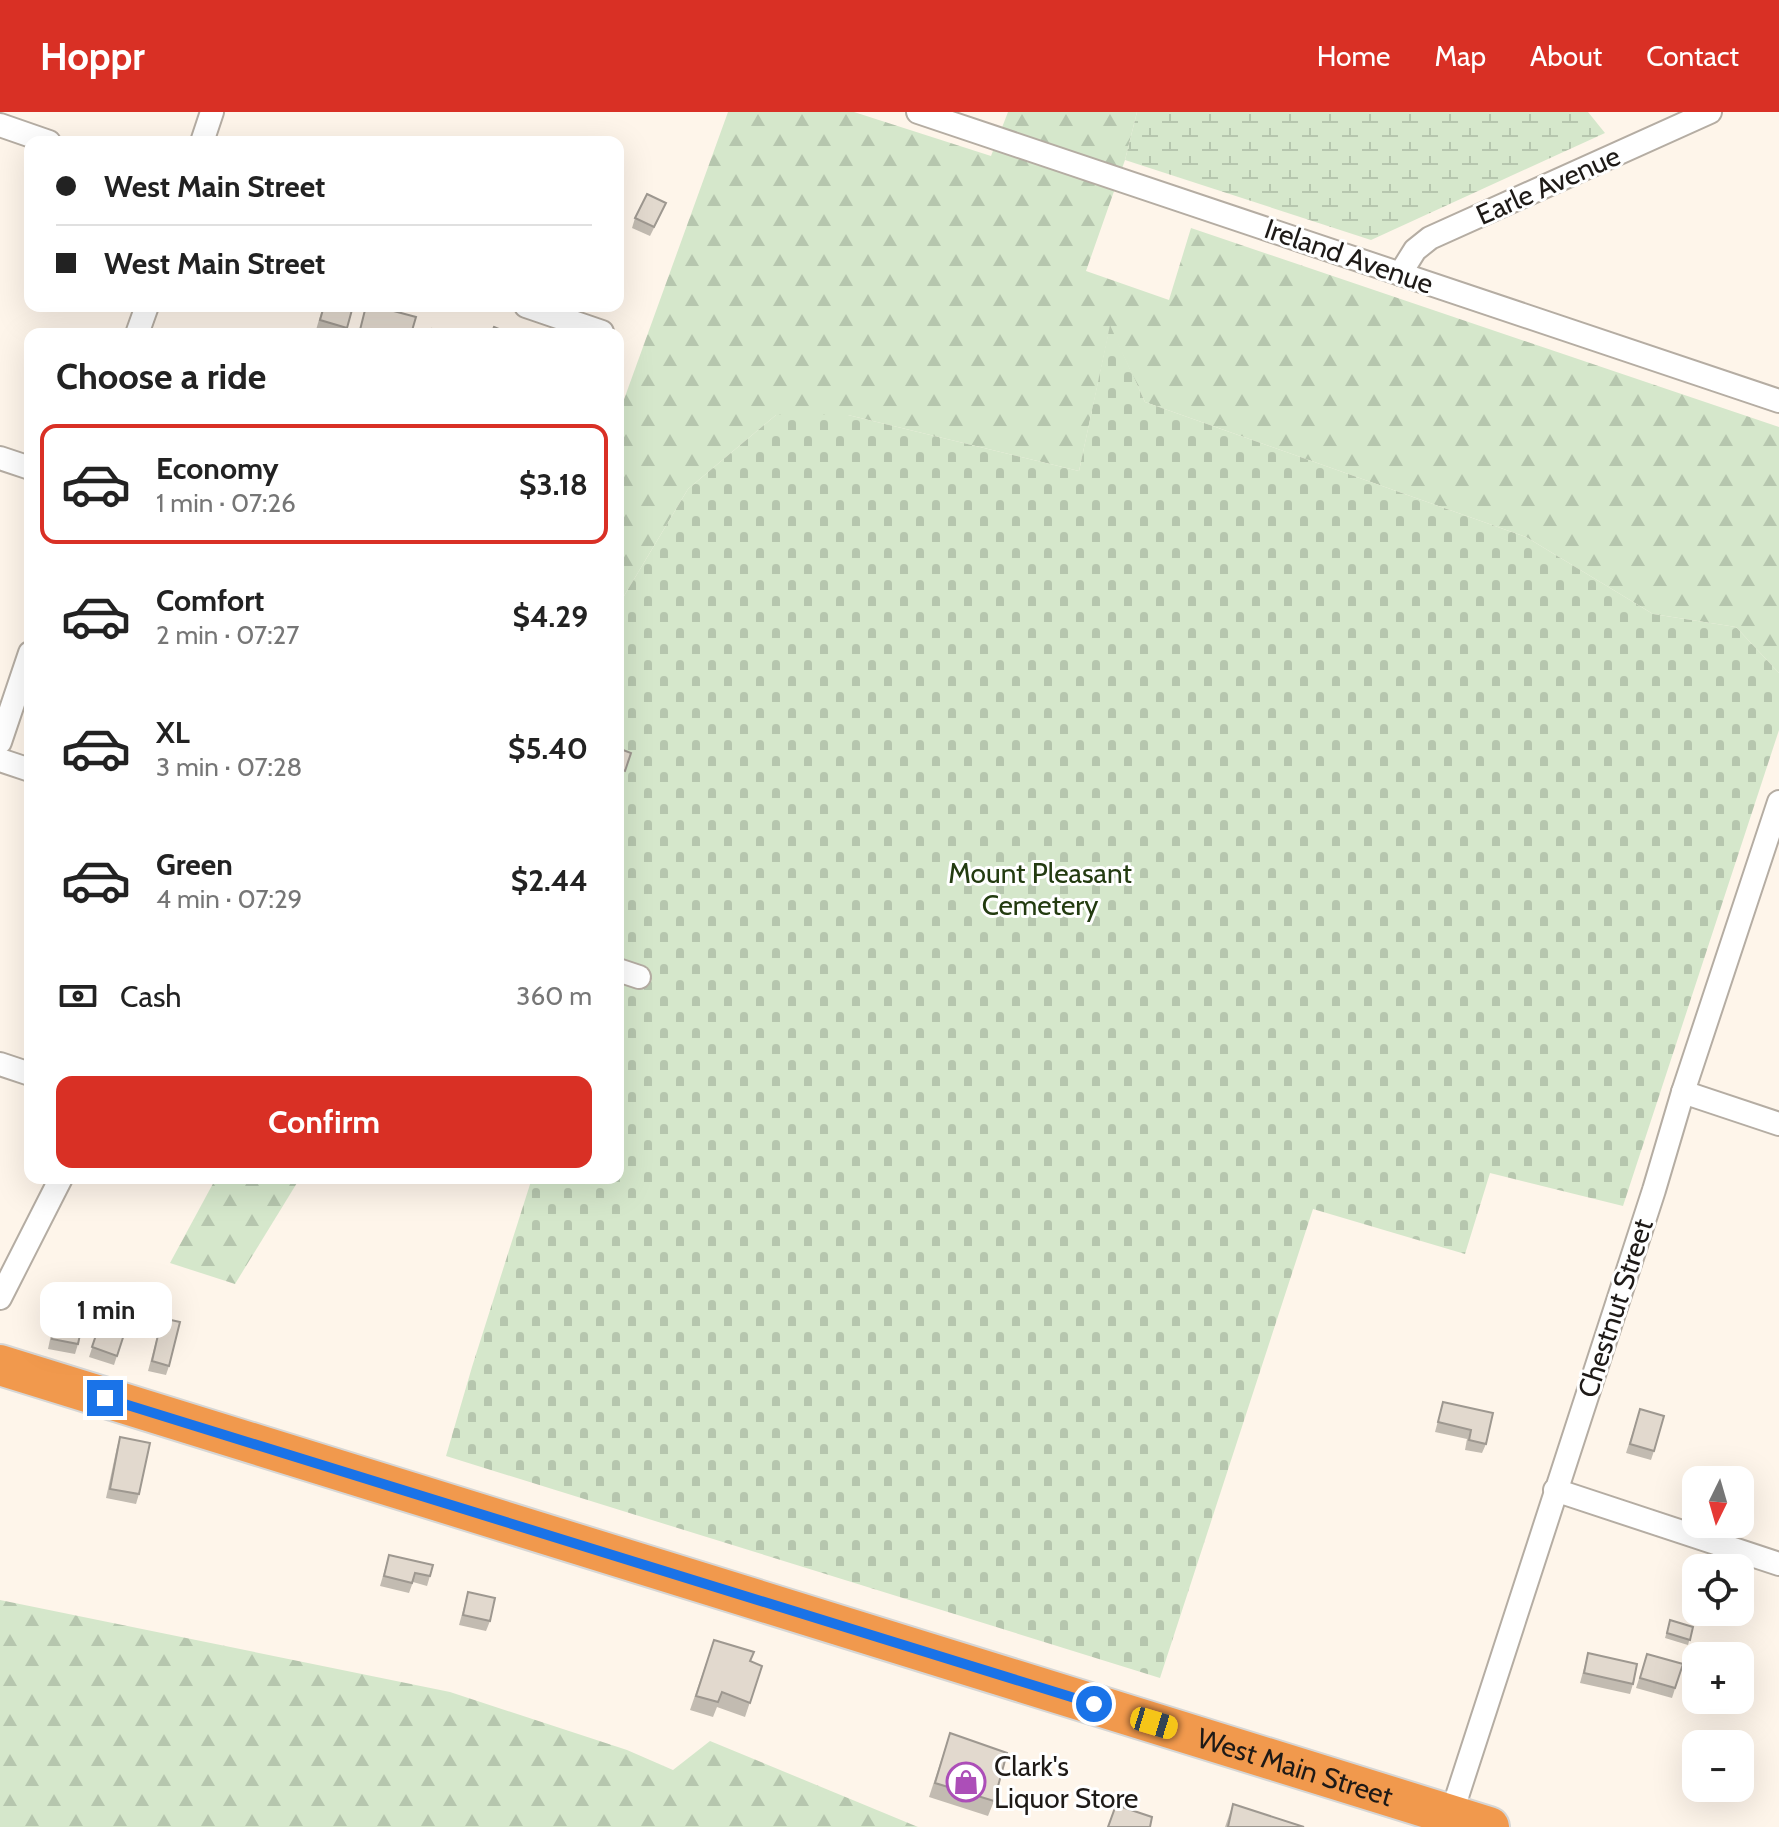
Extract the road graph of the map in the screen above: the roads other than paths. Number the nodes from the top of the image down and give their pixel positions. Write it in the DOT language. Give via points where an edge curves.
graph roads {
  1 [pos="212,112"];
  2 [pos="918,112"];
  3 [pos="1710,112"];
  4 [pos="0,125"];
  5 [pos="32,136"];
  6 [pos="204,136"];
  7 [pos="1400,274"];
  8 [pos="544,312"];
  9 [pos="590,328"];
  10 [pos="1779,401"];
  11 [pos="0,458"];
  12 [pos="24,466"];
  13 [pos="24,671"];
  14 [pos="0,742"];
  15 [pos="0,760"];
  16 [pos="24,768"];
  17 [pos="1779,802"];
  18 [pos="0,1064"];
  19 [pos="24,1072"];
  20 [pos="1683,1092"];
  21 [pos="1779,1124"];
  22 [pos="58,1184"];
  23 [pos="0,1298"];
  24 [pos="0,1365"];
  25 [pos="1555,1490"];
  26 [pos="1779,1564"];
  27 [pos="1451,1815"];
  28 [pos="1489,1827"];
  1 -- 6 [label="street"];
  2 -- 7 [label="street, Ireland Avenue"];
  3 -- 7 [label="street, Earle Avenue" via="1430,238"];
  4 -- 5 [label="street"];
  7 -- 10 [label="street, Ireland Avenue"];
  8 -- 9 [label="street"];
  11 -- 12 [label="street"];
  13 -- 14 [label="street"];
  15 -- 16 [label="street"];
  17 -- 20 [label="street, Chestnut Street"];
  18 -- 19 [label="street"];
  20 -- 21 [label="street"];
  20 -- 25 [label="street, Chestnut Street"];
  22 -- 23 [label="street"];
  24 -- 27 [label="highway, West Main Street"];
  25 -- 26 [label="street"];
  25 -- 27 [label="street, Chestnut Street"];
  27 -- 28 [label="highway, West Main Street"];
}
